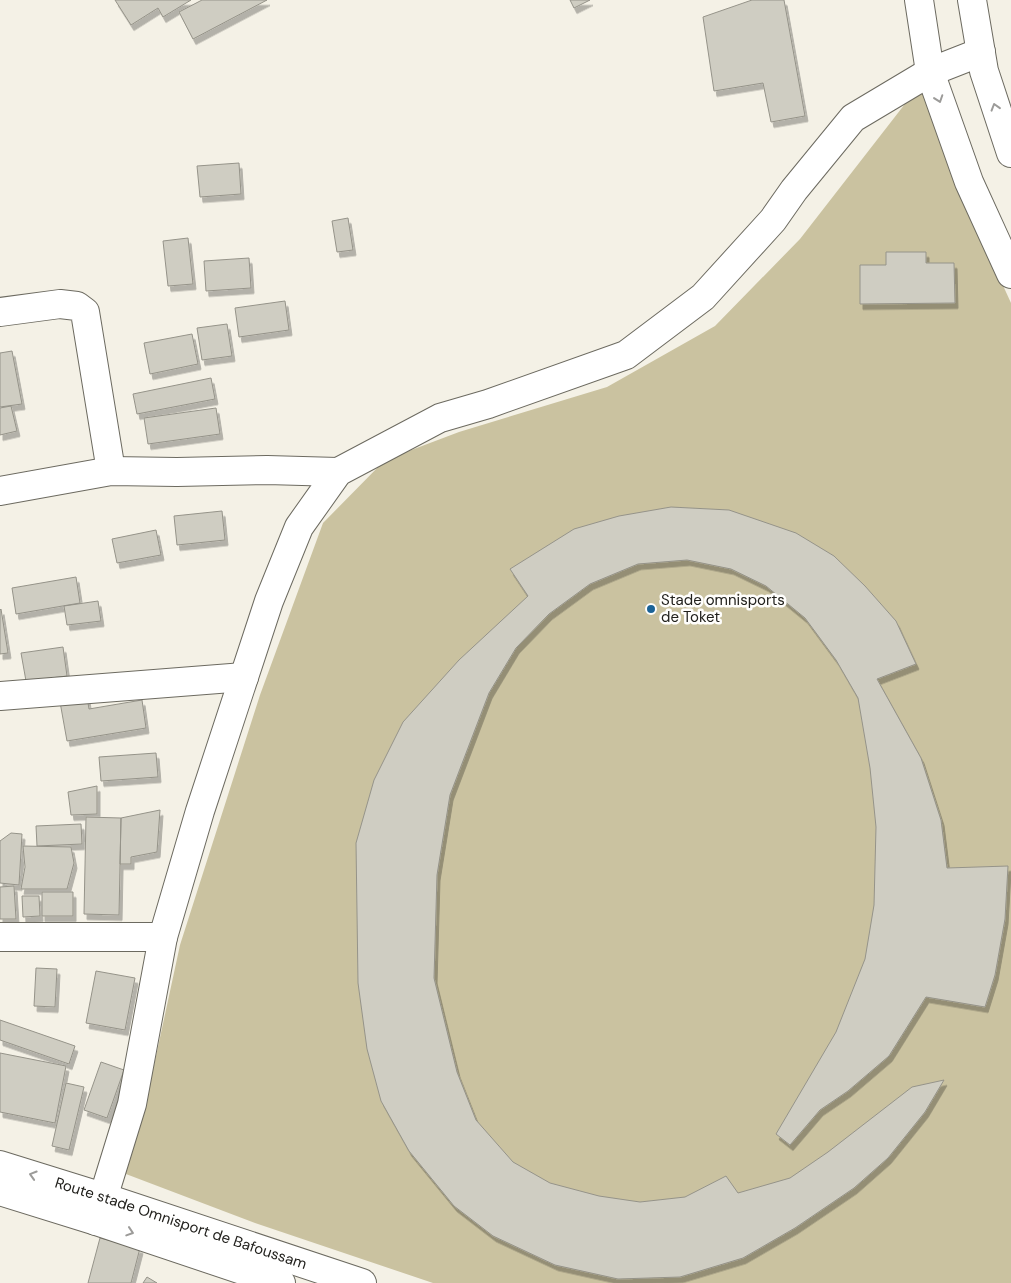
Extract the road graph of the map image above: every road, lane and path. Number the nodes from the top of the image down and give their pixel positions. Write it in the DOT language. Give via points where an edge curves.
graph roads {
  1 [pos="919,0"];
  2 [pos="972,0"];
  3 [pos="981,52"];
  4 [pos="930,72"];
  5 [pos="1011,153"];
  6 [pos="1011,274"];
  7 [pos="0,312"];
  8 [pos="111,471"];
  9 [pos="338,472"];
  10 [pos="0,491"];
  11 [pos="244,677"];
  12 [pos="0,696"];
  13 [pos="0,937"];
  14 [pos="163,937"];
  15 [pos="0,1165"];
  16 [pos="0,1191"];
  17 [pos="99,1209"];
  18 [pos="240,1276"];
  19 [pos="282,1283"];
  20 [pos="362,1283"];
  1 -- 4 [label="street"];
  2 -- 3 [label="street"];
  3 -- 4 [label="street"];
  5 -- 3 [label="street, one-way" via="984,71"];
  4 -- 6 [label="street, one-way" via="969,182"];
  4 -- 9 [label="street" via="853,118 773,220 703,298 626,355 440,418"];
  7 -- 8 [label="street" via="60,304 77,306 85,312"];
  8 -- 9 [label="street"];
  8 -- 10 [label="street"];
  9 -- 11 [label="street" via="299,527 269,601"];
  11 -- 12 [label="street"];
  11 -- 14 [label="street"];
  13 -- 14 [label="street"];
  14 -- 17 [label="street" via="132,1104"];
  17 -- 15 [label="street, Route stade Omnisport de Bafoussam, one-way"];
  16 -- 17 [label="street, Route stade Omnisport de Bafoussam"];
  17 -- 18 [label="street, Route stade Omnisport de Bafoussam, one-way"];
  17 -- 20 [label="street, Route stade Omnisport de Bafoussam"];
  18 -- 19 [label="street, Route stade Omnisport de Bafoussam"];
}
